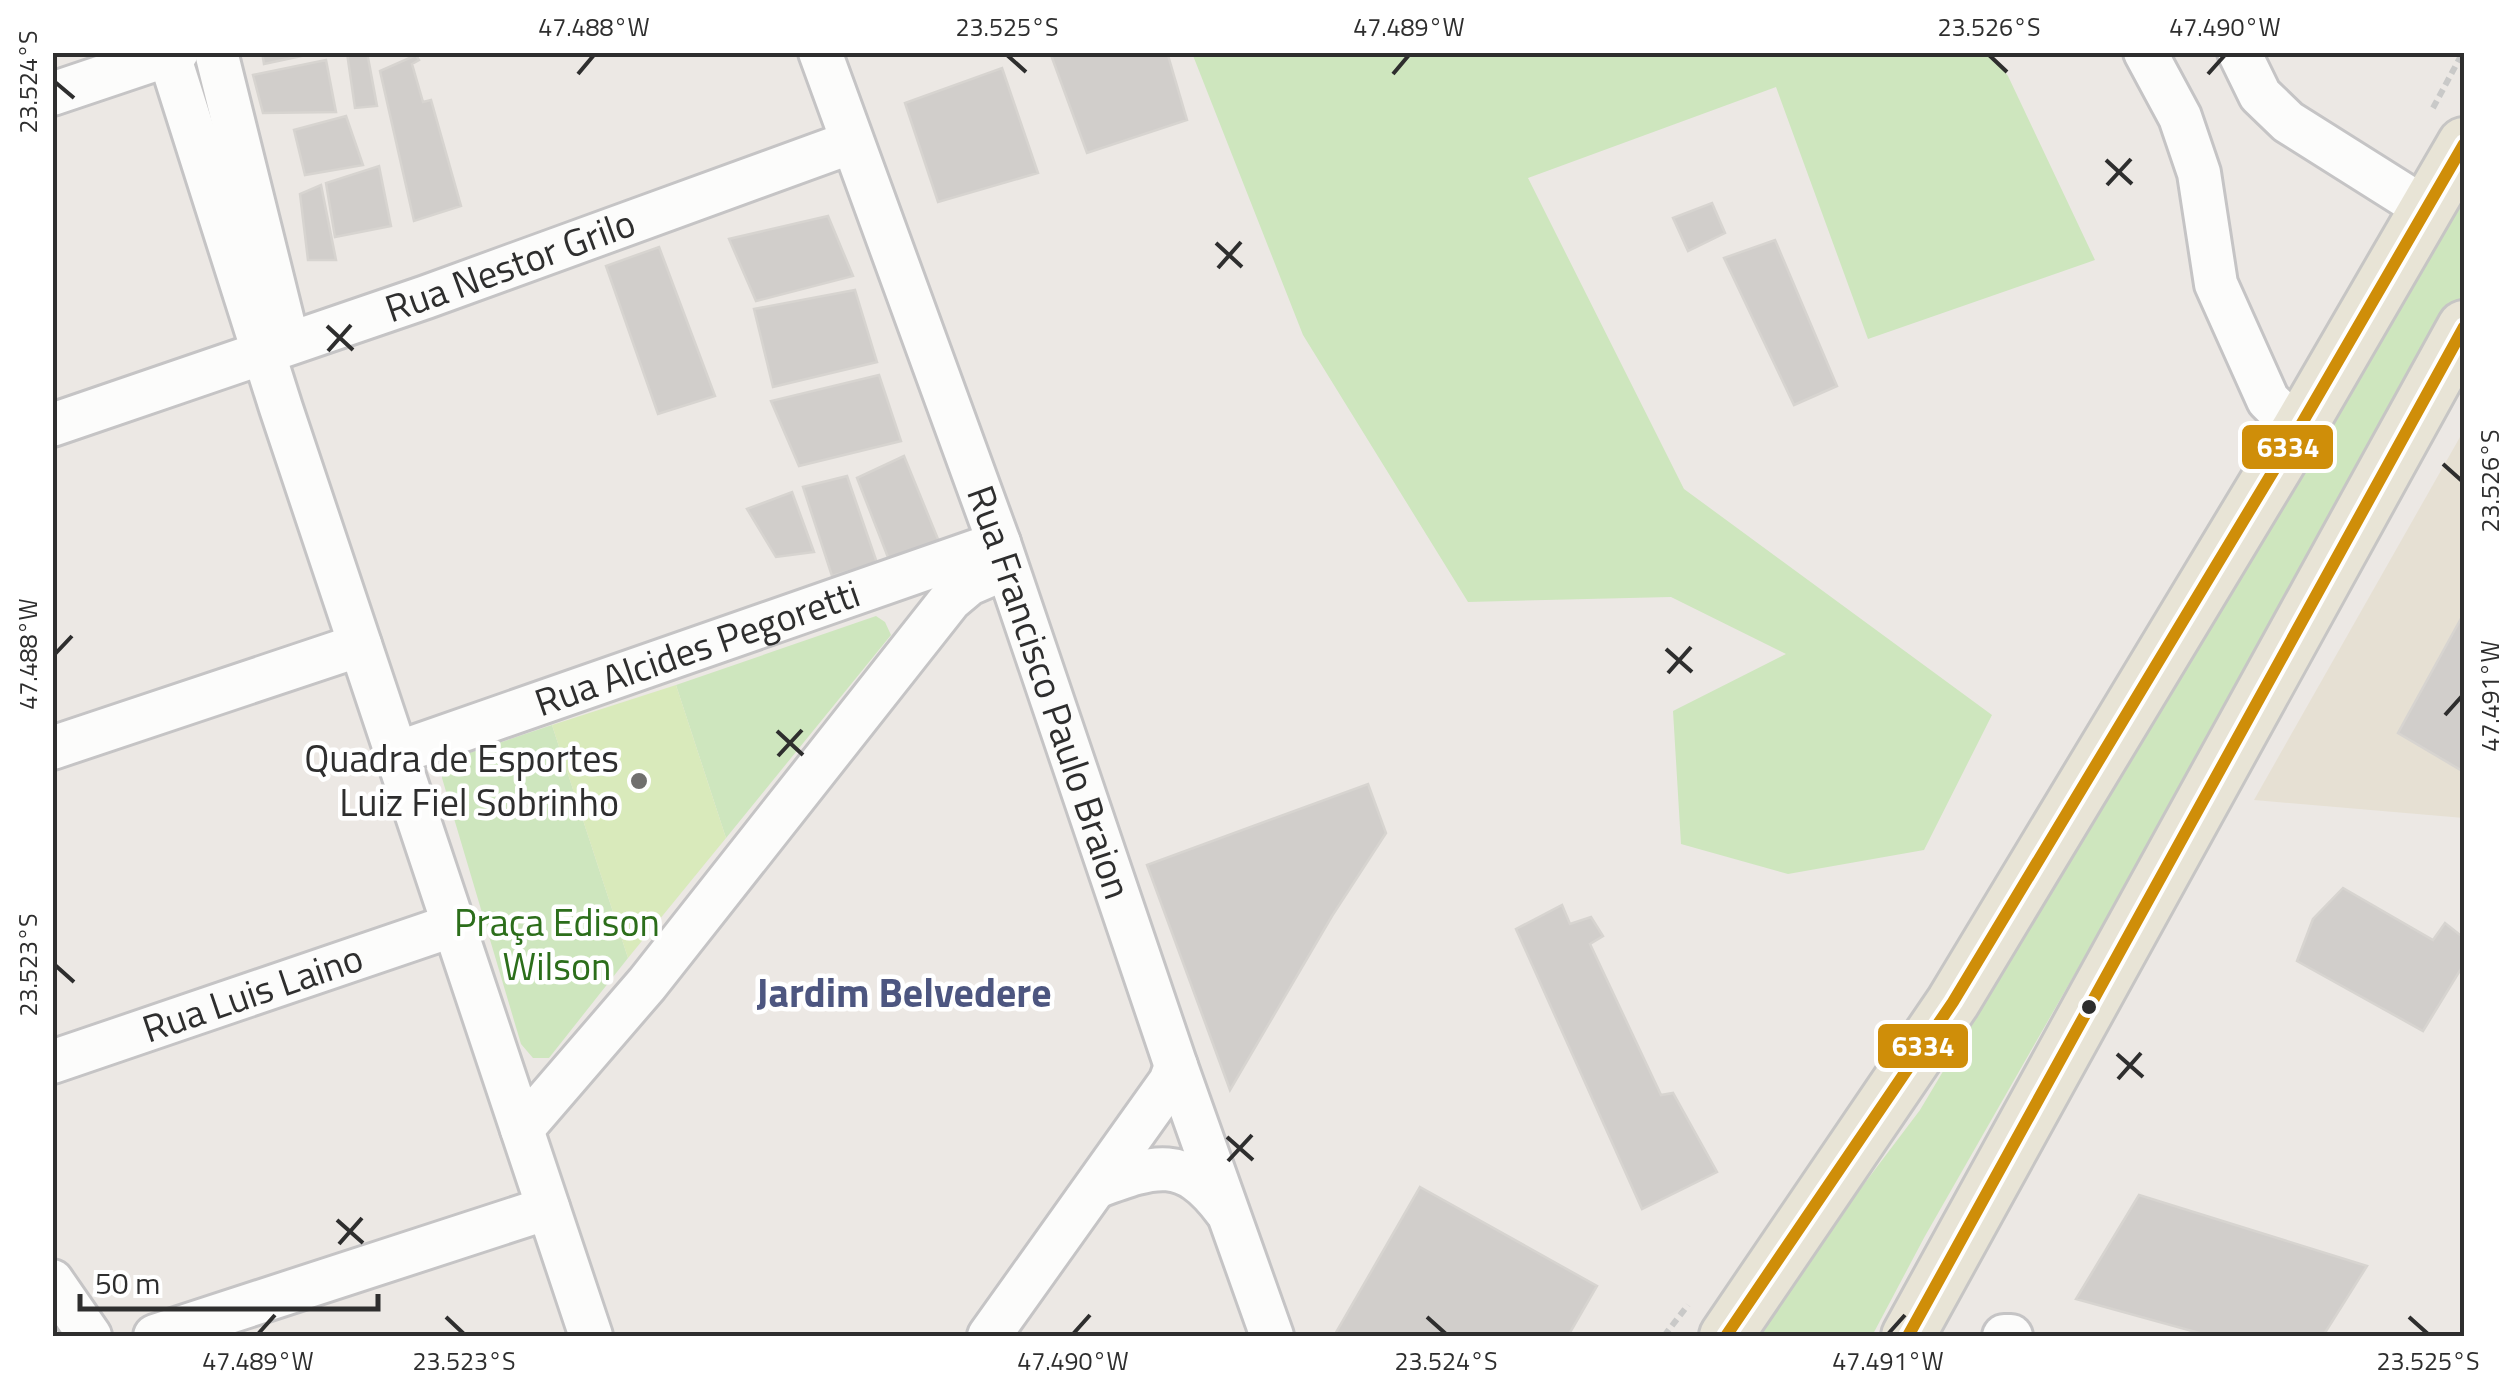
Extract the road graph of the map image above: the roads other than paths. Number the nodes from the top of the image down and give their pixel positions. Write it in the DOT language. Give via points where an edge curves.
graph roads {
  1 [pos="216,52"];
  2 [pos="820,52"];
  3 [pos="2145,52"];
  4 [pos="2239,52"];
  5 [pos="171,53"];
  6 [pos="52,94"];
  7 [pos="852,142"];
  8 [pos="2464,144"];
  9 [pos="2426,209"];
  10 [pos="2464,327"];
  11 [pos="277,350"];
  12 [pos="52,425"];
  13 [pos="2298,430"];
  14 [pos="1002,555"];
  15 [pos="360,644"];
  16 [pos="52,748"];
  17 [pos="397,754"];
  18 [pos="454,925"];
  19 [pos="52,1062"];
  20 [pos="1176,1066"];
  21 [pos="522,1130"];
  22 [pos="1096,1186"];
  23 [pos="548,1208"];
  24 [pos="1233,1220"];
  25 [pos="52,1280"];
  26 [pos="90,1336"];
  27 [pos="155,1336"];
  28 [pos="591,1336"];
  29 [pos="989,1336"];
  30 [pos="1272,1336"];
  31 [pos="1726,1336"];
  32 [pos="1908,1336"];
  1 -- 11 [label="street"];
  2 -- 7 [label="street, Rua Francisco Paulo Braion"];
  3 -- 13 [label="street" via="2180,117 2199,173 2216,284 2268,400"];
  4 -- 9 [label="street" via="2260,95 2288,122"];
  5 -- 6 [label="street"];
  5 -- 11 [label="street"];
  7 -- 11 [label="street, Rua Nestor Grilo"];
  7 -- 14 [label="street, Rua Francisco Paulo Braion"];
  8 -- 9 [label="main road"];
  9 -- 13 [label="main road"];
  10 -- 32 [label="main road"];
  11 -- 12 [label="street, Rua Nestor Grilo"];
  11 -- 15 [label="street" via="281,408"];
  13 -- 31 [label="main road" via="1954,1002"];
  14 -- 17 [label="street, Rua Alcides Pegoretti"];
  14 -- 20 [label="street, Rua Francisco Paulo Braion"];
  14 -- 21 [label="street" via="950,600"];
  15 -- 16 [label="street"];
  15 -- 17 [label="street"];
  17 -- 18 [label="street"];
  18 -- 19 [label="street, Rua Luis Laino"];
  18 -- 21 [label="street"];
  20 -- 22 [label="street"];
  20 -- 24 [label="street, Rua Francisco Paulo Braion"];
  21 -- 23 [label="street"];
  22 -- 24 [label="street" via="1140,1171 1192,1175"];
  22 -- 29 [label="street"];
  23 -- 27 [label="street"];
  23 -- 28 [label="street"];
  24 -- 30 [label="street, Rua Francisco Paulo Braion"];
  25 -- 26 [label="street"];
}
